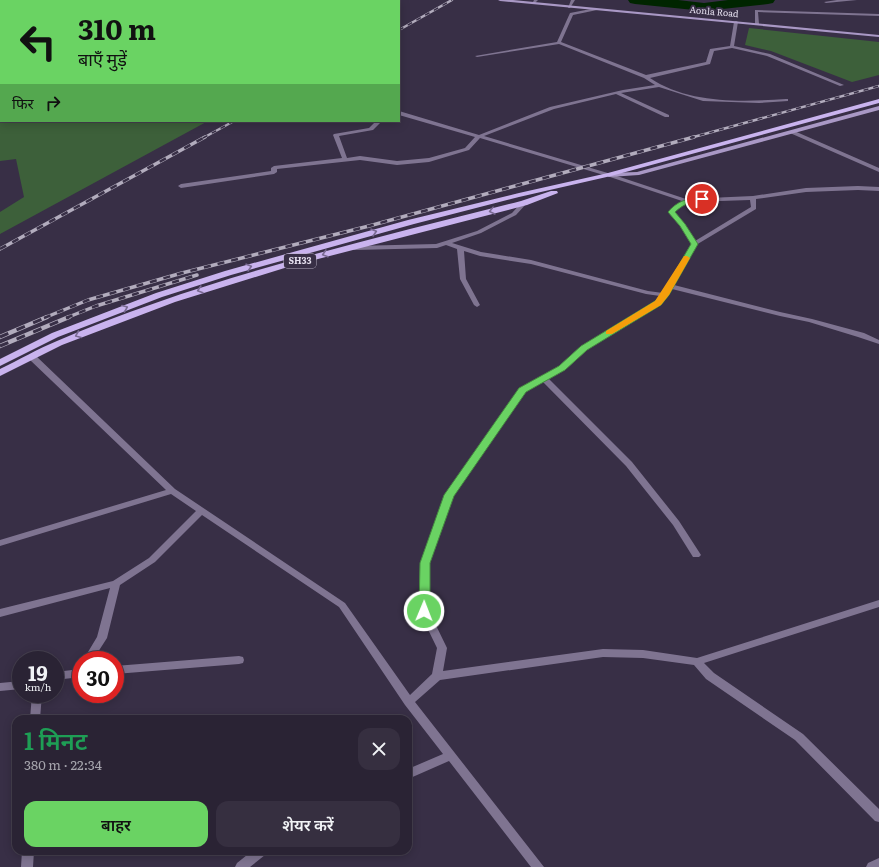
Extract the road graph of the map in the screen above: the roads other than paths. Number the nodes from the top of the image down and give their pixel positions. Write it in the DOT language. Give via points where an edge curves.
graph roads {
  1 [pos="500,0"];
  2 [pos="573,0"];
  3 [pos="855,0"];
  4 [pos="534,2"];
  5 [pos="826,2"];
  6 [pos="569,7"];
  7 [pos="596,9"];
  8 [pos="879,14"];
  9 [pos="736,22"];
  10 [pos="757,24"];
  11 [pos="879,36"];
  12 [pos="559,43"];
  13 [pos="732,47"];
  14 [pos="477,56"];
  15 [pos="646,77"];
  16 [pos="842,85"];
  17 [pos="659,86"];
  18 [pos="617,93"];
  19 [pos="786,100"];
  20 [pos="879,101"];
  21 [pos="879,108"];
  22 [pos="400,114"];
  23 [pos="667,116"];
  24 [pos="378,122"];
  25 [pos="792,132"];
  26 [pos="478,137"];
  27 [pos="345,159"];
  28 [pos="879,170"];
  29 [pos="609,175"];
  30 [pos="181,186"];
  31 [pos="879,189"];
  32 [pos="753,198"];
  33 [pos="686,201"];
  34 [pos="524,203"];
  35 [pos="446,243"];
  36 [pos="694,244"];
  37 [pos="347,248"];
  38 [pos="460,248"];
  39 [pos="670,286"];
  40 [pos="665,295"];
  41 [pos="477,305"];
  42 [pos="879,342"];
  43 [pos="32,357"];
  44 [pos="0,363"];
  45 [pos="0,373"];
  46 [pos="544,378"];
  47 [pos="172,491"];
  48 [pos="201,511"];
  49 [pos="0,543"];
  50 [pos="696,555"];
  51 [pos="116,583"];
  52 [pos="879,603"];
  53 [pos="0,612"];
  54 [pos="94,651"];
  55 [pos="239,660"];
  56 [pos="697,662"];
  57 [pos="124,669"];
  58 [pos="437,676"];
  59 [pos="12,686"];
  60 [pos="0,687"];
  61 [pos="409,702"];
  62 [pos="36,703"];
  63 [pos="35,715"];
  64 [pos="451,755"];
  65 [pos="412,772"];
  66 [pos="879,817"];
  67 [pos="28,855"];
  68 [pos="256,855"];
  69 [pos="879,863"];
  70 [pos="27,867"];
  71 [pos="241,867"];
  72 [pos="538,867"];
  73 [pos="872,867"];
  1 -- 4 [label="street, Aonla Road"];
  2 -- 6 [label="street"];
  3 -- 5 [label="street"];
  4 -- 6 [label="street, Aonla Road"];
  6 -- 7 [label="street, Aonla Road"];
  7 -- 9 [label="street, Aonla Road"];
  7 -- 12 [label="street" via="571,14"];
  8 -- 10 [label="street" via="756,11"];
  9 -- 10 [label="street, Aonla Road"];
  9 -- 13 [label="street"];
  10 -- 11 [label="street, Aonla Road"];
  12 -- 14 [label="street"];
  12 -- 15 [label="street"];
  13 -- 15 [label="street" via="712,50 708,63"];
  13 -- 16 [label="street" via="768,55"];
  15 -- 17 [label="street"];
  17 -- 18 [label="street"];
  17 -- 19 [label="street" via="703,100"];
  18 -- 23 [label="street"];
  18 -- 26 [label="street" via="552,108"];
  20 -- 29 [label="main road"];
  21 -- 25 [label="street"];
  22 -- 26 [label="street"];
  24 -- 27 [label="street" via="371,129 336,134"];
  25 -- 28 [label="street"];
  25 -- 29 [label="street" via="637,174"];
  26 -- 27 [label="street" via="467,149 428,160 397,163 360,158"];
  26 -- 29 [label="street"];
  27 -- 30 [label="street" via="274,168 274,172"];
  29 -- 33 [label="street"];
  29 -- 34 [label="main road, SH33"];
  44 -- 29 [label="main road, SH33, one-way" via="55,335 159,295 228,273 411,222"];
  31 -- 32 [label="street" via="806,190"];
  32 -- 33 [label="street"];
  32 -- 36 [label="street" via="754,208"];
  33 -- 36 [label="street" via="671,212 683,225"];
  34 -- 35 [label="street" via="514,214 493,225"];
  34 -- 37 [label="main road, SH33, one-way"];
  35 -- 37 [label="street" via="437,246"];
  35 -- 38 [label="street"];
  36 -- 39 [label="street"];
  37 -- 43 [label="main road, SH33, one-way" via="225,283 137,312"];
  38 -- 40 [label="street" via="480,254 531,262 648,293"];
  38 -- 41 [label="street" via="463,279"];
  39 -- 40 [label="street"];
  39 -- 42 [label="street" via="810,320"];
  40 -- 46 [label="street" via="658,303 584,348 562,368"];
  43 -- 45 [label="main road, SH33"];
  43 -- 47 [label="street"];
  46 -- 50 [label="street" via="629,464 676,523"];
  46 -- 58 [label="street" via="522,390 449,495 425,563 424,611 442,648"];
  47 -- 48 [label="street"];
  47 -- 49 [label="street"];
  48 -- 51 [label="street" via="152,560"];
  48 -- 61 [label="street" via="342,605"];
  51 -- 53 [label="street"];
  51 -- 54 [label="street" via="102,638"];
  52 -- 56 [label="street"];
  55 -- 57 [label="street"];
  56 -- 58 [label="street" via="642,654 604,653"];
  56 -- 66 [label="street" via="710,676 799,737"];
  58 -- 61 [label="street"];
  59 -- 60 [label="street"];
  61 -- 64 [label="street"];
  62 -- 63 [label="street"];
  64 -- 65 [label="street"];
  64 -- 72 [label="street"];
  67 -- 70 [label="street"];
  68 -- 71 [label="street"];
  69 -- 73 [label="street"];
}
